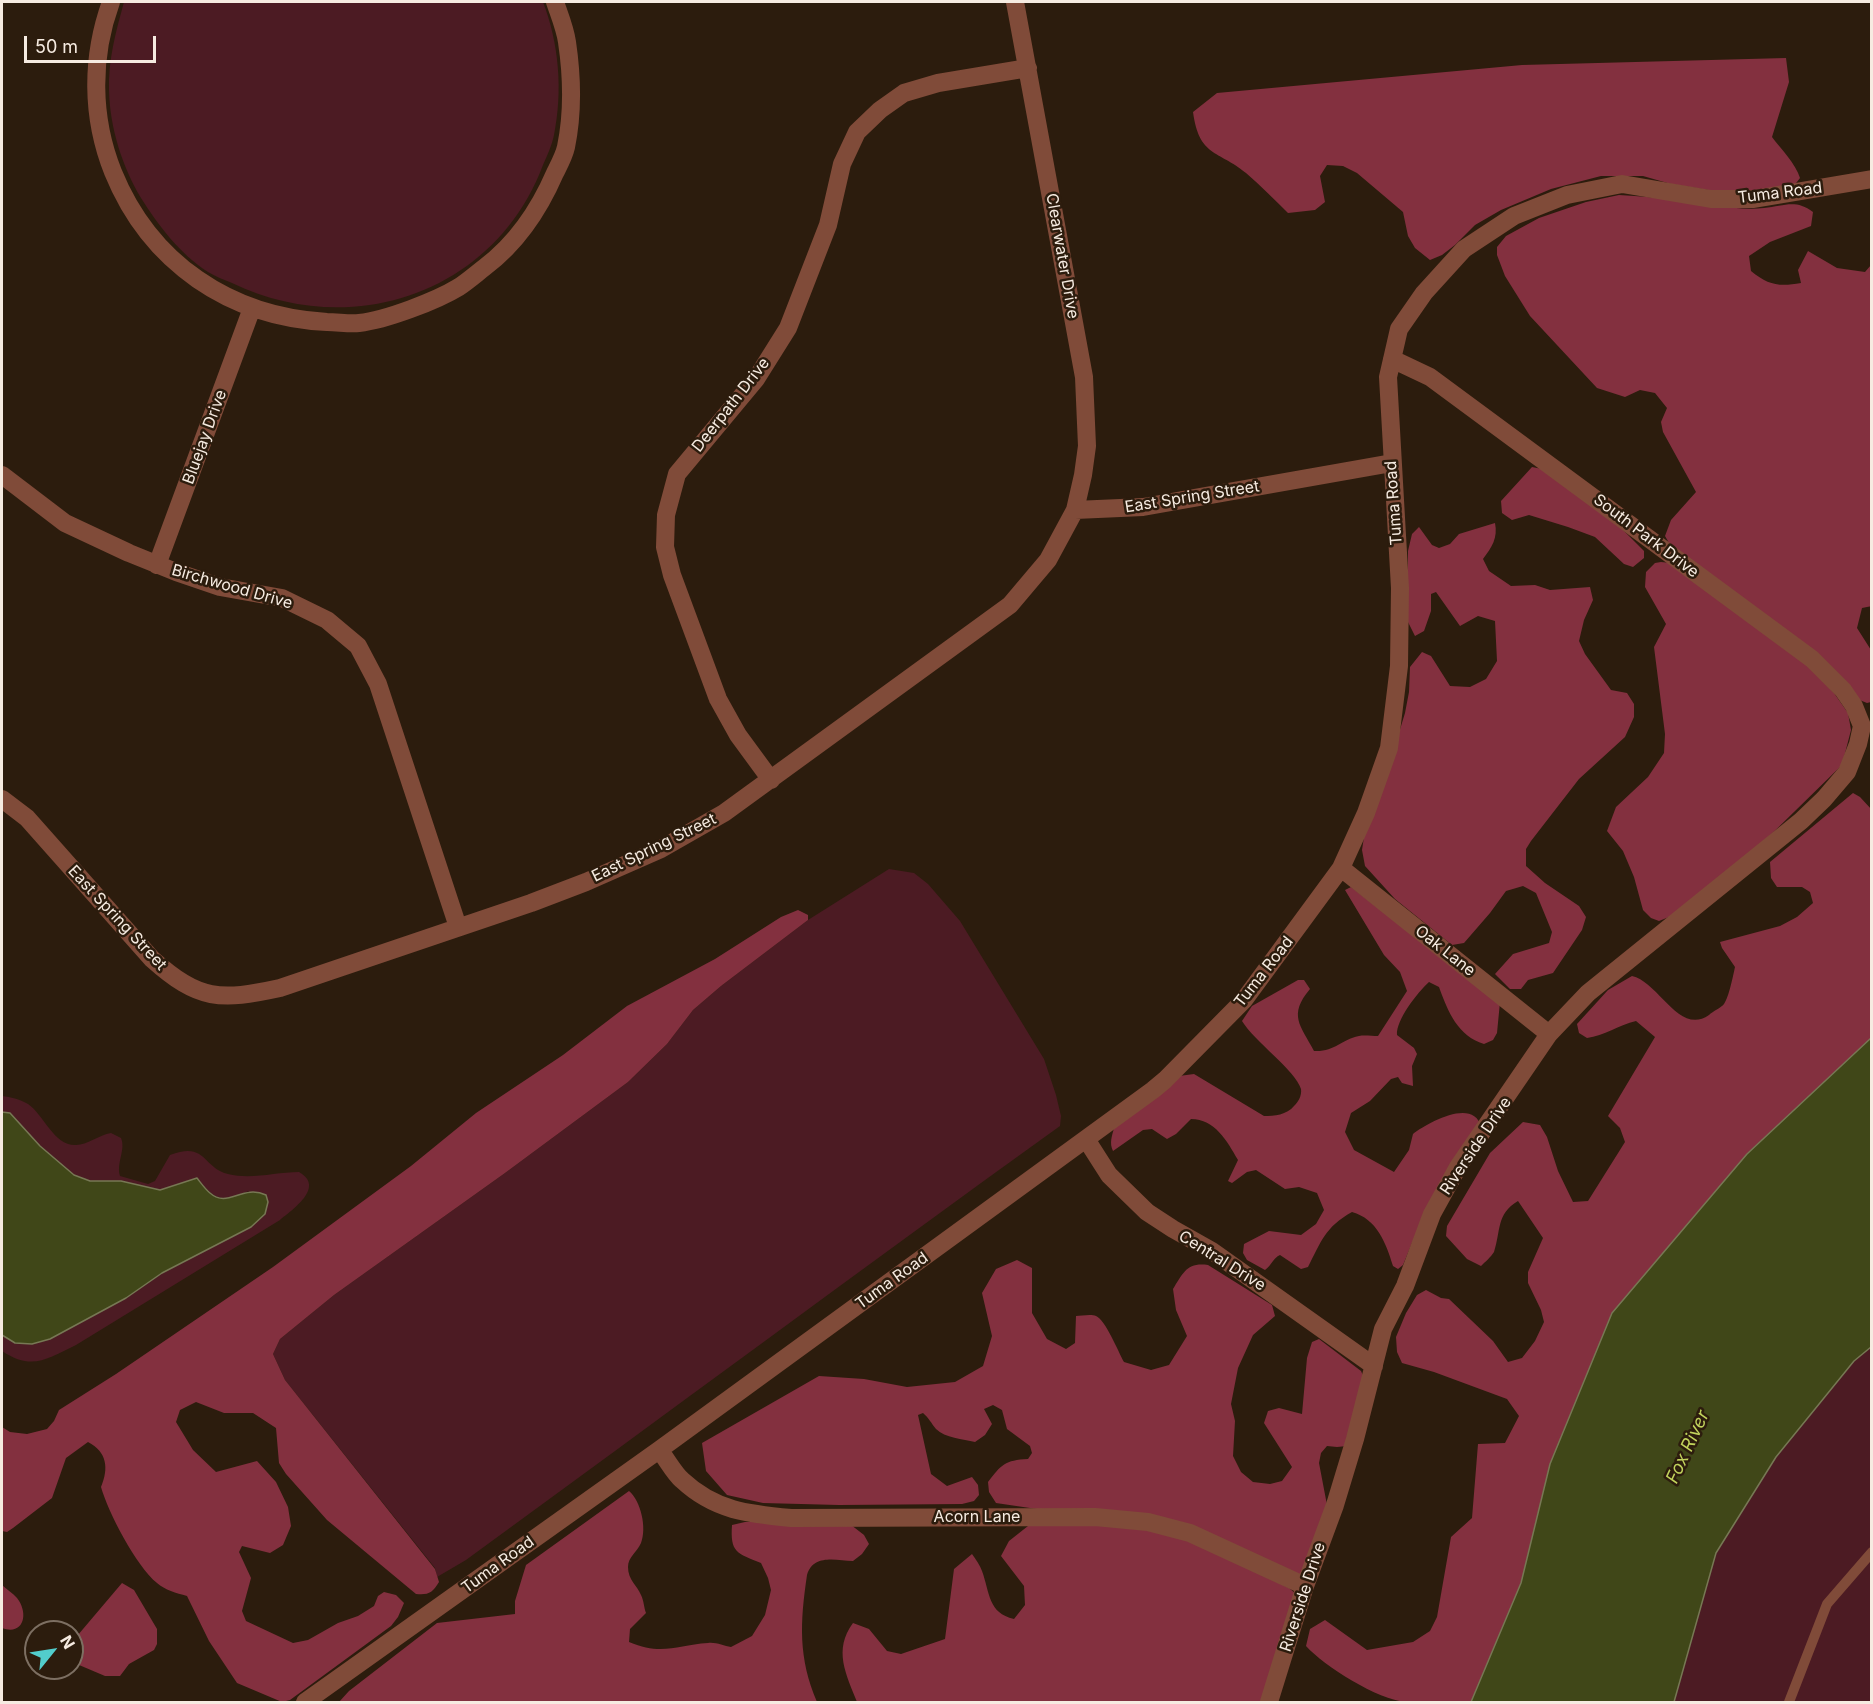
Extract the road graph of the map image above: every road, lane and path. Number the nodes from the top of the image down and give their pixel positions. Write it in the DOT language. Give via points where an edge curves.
graph roads {
  1 [pos="111,2"];
  2 [pos="555,2"];
  3 [pos="1016,2"];
  4 [pos="1028,68"];
  5 [pos="1872,180"];
  6 [pos="252,308"];
  7 [pos="1392,359"];
  8 [pos="1392,463"];
  9 [pos="2,476"];
  10 [pos="1075,510"];
  11 [pos="157,565"];
  12 [pos="1858,744"];
  13 [pos="771,780"];
  14 [pos="2,799"];
  15 [pos="1341,868"];
  16 [pos="458,927"];
  17 [pos="1550,1034"];
  18 [pos="1086,1139"];
  19 [pos="1374,1366"];
  20 [pos="659,1450"];
  21 [pos="1872,1551"];
  22 [pos="1305,1586"];
  23 [pos="305,1702"];
  24 [pos="1269,1702"];
  25 [pos="1789,1702"];
  1 -- 6 [label="street" via="99,41 95,83 106,155 124,198 153,240 194,278"];
  2 -- 6 [label="street" via="567,42 572,91 566,149 528,225 501,255 454,289 370,321 300,320"];
  3 -- 4 [label="street, Clearwater Drive"];
  4 -- 10 [label="street, Clearwater Drive" via="1084,377 1087,446"];
  4 -- 13 [label="street, Deerpath Drive" via="938,83 904,93 857,132 842,164 829,222 788,328 756,380 677,474 666,515 665,547 672,575 718,699"];
  5 -- 7 [label="street, Tuma Road" via="1754,199 1711,200 1622,184 1567,195 1514,216 1464,249 1424,293 1399,329"];
  6 -- 11 [label="street, Bluejay Drive"];
  7 -- 8 [label="street, Tuma Road" via="1388,377"];
  7 -- 12 [label="street, South Park Drive" via="1430,376 1812,659 1854,706 1862,726"];
  8 -- 10 [label="street, East Spring Street" via="1143,507"];
  8 -- 15 [label="street, Tuma Road" via="1400,598 1399,666 1389,748"];
  9 -- 11 [label="street, Birchwood Drive" via="65,524"];
  10 -- 13 [label="street, East Spring Street" via="1048,560 1010,605"];
  11 -- 16 [label="street, Birchwood Drive" via="220,587 282,598 327,620 358,646 378,684"];
  12 -- 17 [label="street, Riverside Drive" via="1847,772 1824,800 1588,993"];
  13 -- 16 [label="street, East Spring Street" via="724,813 660,849 531,903"];
  14 -- 16 [label="street, East Spring Street" via="27,818 152,959 199,992 247,995 280,988"];
  15 -- 17 [label="street, Oak Lane"];
  15 -- 18 [label="street, Tuma Road" via="1244,1000 1165,1080"];
  17 -- 19 [label="street, Riverside Drive" via="1458,1167 1432,1214 1405,1286 1383,1329"];
  18 -- 19 [label="street, Central Drive" via="1109,1175 1147,1212 1212,1251"];
  18 -- 20 [label="street, Tuma Road"];
  19 -- 22 [label="street, Riverside Drive" via="1335,1505"];
  20 -- 22 [label="street, Acorn Lane" via="681,1479 708,1500 746,1514 792,1518 1095,1517 1148,1522 1190,1533"];
  20 -- 23 [label="street, Tuma Road"];
  21 -- 25 [label="lane" via="1827,1604"];
  22 -- 24 [label="street, Riverside Drive"];
}
